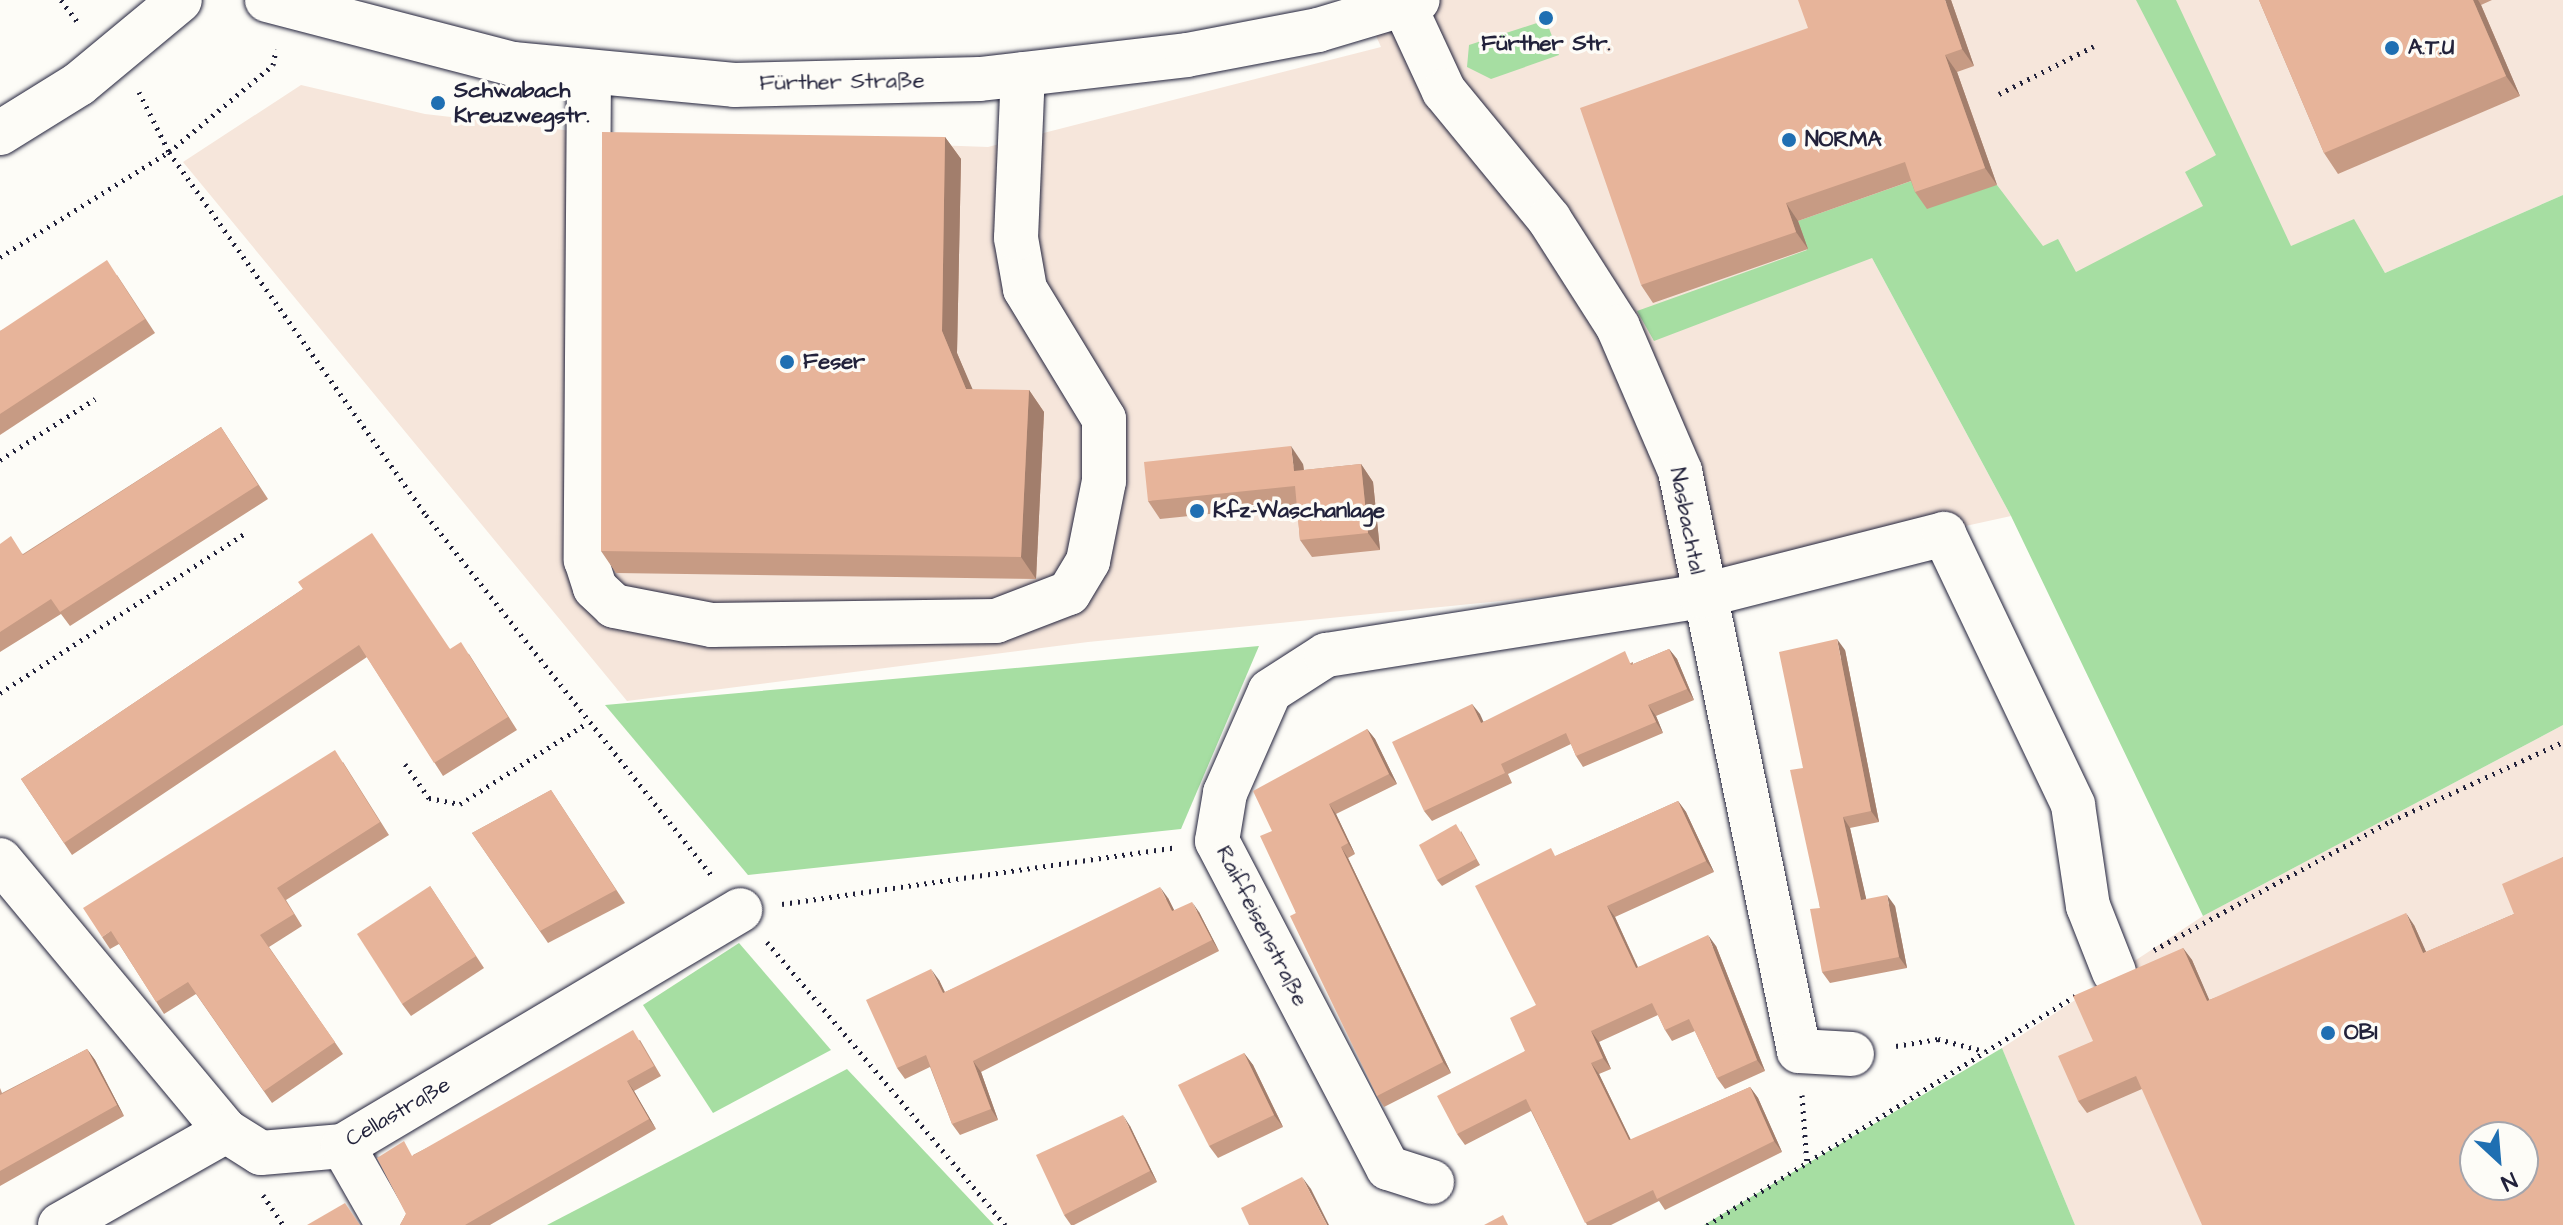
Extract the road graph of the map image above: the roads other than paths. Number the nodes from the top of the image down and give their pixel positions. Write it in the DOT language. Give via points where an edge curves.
graph roads {
  1 [pos="180,0"];
  2 [pos="1411,2"];
  3 [pos="276,4"];
  4 [pos="589,72"];
  5 [pos="1023,74"];
  6 [pos="0,133"];
  7 [pos="1701,596"];
  8 [pos="0,860"];
  9 [pos="740,910"];
  10 [pos="2114,972"];
  11 [pos="1852,1054"];
  12 [pos="226,1131"];
  13 [pos="343,1146"];
  14 [pos="1432,1182"];
  15 [pos="60,1225"];
  16 [pos="388,1225"];
  1 -- 6 [label="street" via="106,61"];
  2 -- 5 [label="street, Fürther Straße" via="1187,55"];
  2 -- 7 [label="street, Nasbachtal" via="1444,91 1549,219 1618,327 1680,471"];
  3 -- 4 [label="street, Fürther Straße" via="513,64"];
  4 -- 5 [label="street, Fürther Straße" via="734,85"];
  4 -- 5 [label="street" via="586,560 595,588 614,606 712,625 996,621 1069,593 1088,561 1104,481 1104,419 1025,289 1016,238"];
  7 -- 10 [label="street, Raiffeisenstraße" via="1944,534 2073,805 2088,906"];
  7 -- 11 [label="street, Nasbachtal" via="1799,1051"];
  7 -- 14 [label="street, Raiffeisenstraße" via="1326,655 1270,691 1225,793 1217,841 1388,1168"];
  8 -- 12 [label="street, Cellastraße"];
  9 -- 13 [label="street, Cellastraße"];
  12 -- 13 [label="street, Cellastraße" via="261,1153"];
  12 -- 15 [label="street"];
  13 -- 16 [label="street"];
}
